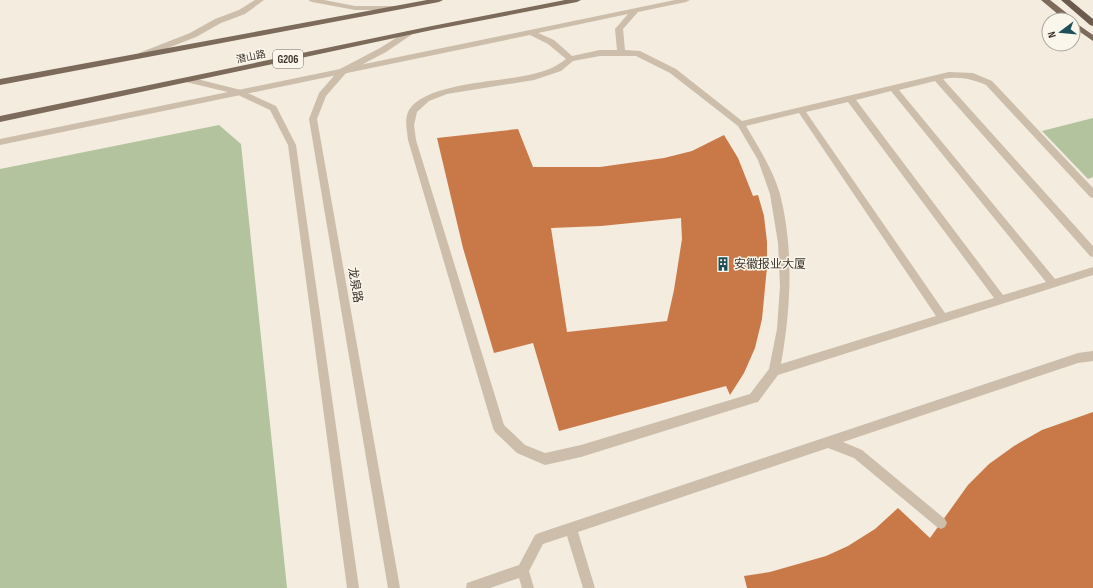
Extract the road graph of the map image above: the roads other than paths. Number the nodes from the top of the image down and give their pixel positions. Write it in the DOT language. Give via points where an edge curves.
graph roads {
  1 [pos="260,0"];
  2 [pos="312,0"];
  3 [pos="439,0"];
  4 [pos="577,0"];
  5 [pos="686,0"];
  6 [pos="1045,0"];
  7 [pos="1065,0"];
  8 [pos="398,8"];
  9 [pos="634,11"];
  10 [pos="1060,12"];
  11 [pos="1093,23"];
  12 [pos="1081,29"];
  13 [pos="530,32"];
  14 [pos="410,33"];
  15 [pos="1093,39"];
  16 [pos="621,53"];
  17 [pos="142,55"];
  18 [pos="571,59"];
  19 [pos="343,71"];
  20 [pos="937,78"];
  21 [pos="189,80"];
  22 [pos="0,82"];
  23 [pos="893,88"];
  24 [pos="238,92"];
  25 [pos="850,98"];
  26 [pos="802,110"];
  27 [pos="0,119"];
  28 [pos="741,124"];
  29 [pos="0,142"];
  30 [pos="1093,194"];
  31 [pos="1093,253"];
  32 [pos="1093,271"];
  33 [pos="1053,283"];
  34 [pos="1001,300"];
  35 [pos="943,318"];
  36 [pos="1093,356"];
  37 [pos="774,371"];
  38 [pos="828,442"];
  39 [pos="941,523"];
  40 [pos="571,528"];
  41 [pos="523,570"];
  42 [pos="353,588"];
  43 [pos="394,588"];
  44 [pos="472,588"];
  45 [pos="528,588"];
  46 [pos="589,588"];
  1 -- 17 [label="street" via="242,12"];
  2 -- 8 [label="street" via="355,8"];
  3 -- 8 [label="main road, 潜山路"];
  4 -- 14 [label="main road, 潜山路 / G206"];
  5 -- 9 [label="street"];
  6 -- 10 [label="main road"];
  7 -- 11 [label="highway"];
  8 -- 17 [label="main road, 潜山路"];
  9 -- 13 [label="street"];
  9 -- 16 [label="street" via="619,29"];
  12 -- 15 [label="main road"];
  13 -- 18 [label="street" via="552,42"];
  13 -- 19 [label="street"];
  14 -- 19 [label="street, 龙泉路"];
  14 -- 21 [label="main road, 潜山路 / G206"];
  16 -- 18 [label="street" via="600,53"];
  16 -- 28 [label="street" via="637,53 673,71"];
  17 -- 22 [label="main road, 潜山路"];
  18 -- 37 [label="street" via="558,69 534,78 446,91 426,99 413,111 410,125 414,147 499,428 520,449 545,459 581,451 754,398"];
  19 -- 24 [label="street"];
  19 -- 43 [label="street, 龙泉路" via="322,95 313,118"];
  20 -- 23 [label="street"];
  20 -- 30 [label="street" via="949,75 973,76 989,83"];
  20 -- 31 [label="street"];
  21 -- 24 [label="street"];
  21 -- 27 [label="main road, 潜山路 / G206"];
  23 -- 25 [label="street"];
  23 -- 33 [label="street"];
  24 -- 29 [label="street"];
  24 -- 42 [label="street" via="273,108 292,145"];
  25 -- 26 [label="street"];
  25 -- 34 [label="street"];
  26 -- 28 [label="street"];
  26 -- 35 [label="street"];
  28 -- 37 [label="street" via="762,160 775,194 783,243 785,286"];
  32 -- 33 [label="street"];
  33 -- 34 [label="street"];
  34 -- 35 [label="street"];
  35 -- 37 [label="street"];
  36 -- 38 [label="street" via="1078,358"];
  38 -- 39 [label="street" via="858,454"];
  38 -- 40 [label="street"];
  40 -- 41 [label="street" via="540,539"];
  40 -- 46 [label="street"];
  41 -- 44 [label="street"];
  41 -- 45 [label="street"];
}
